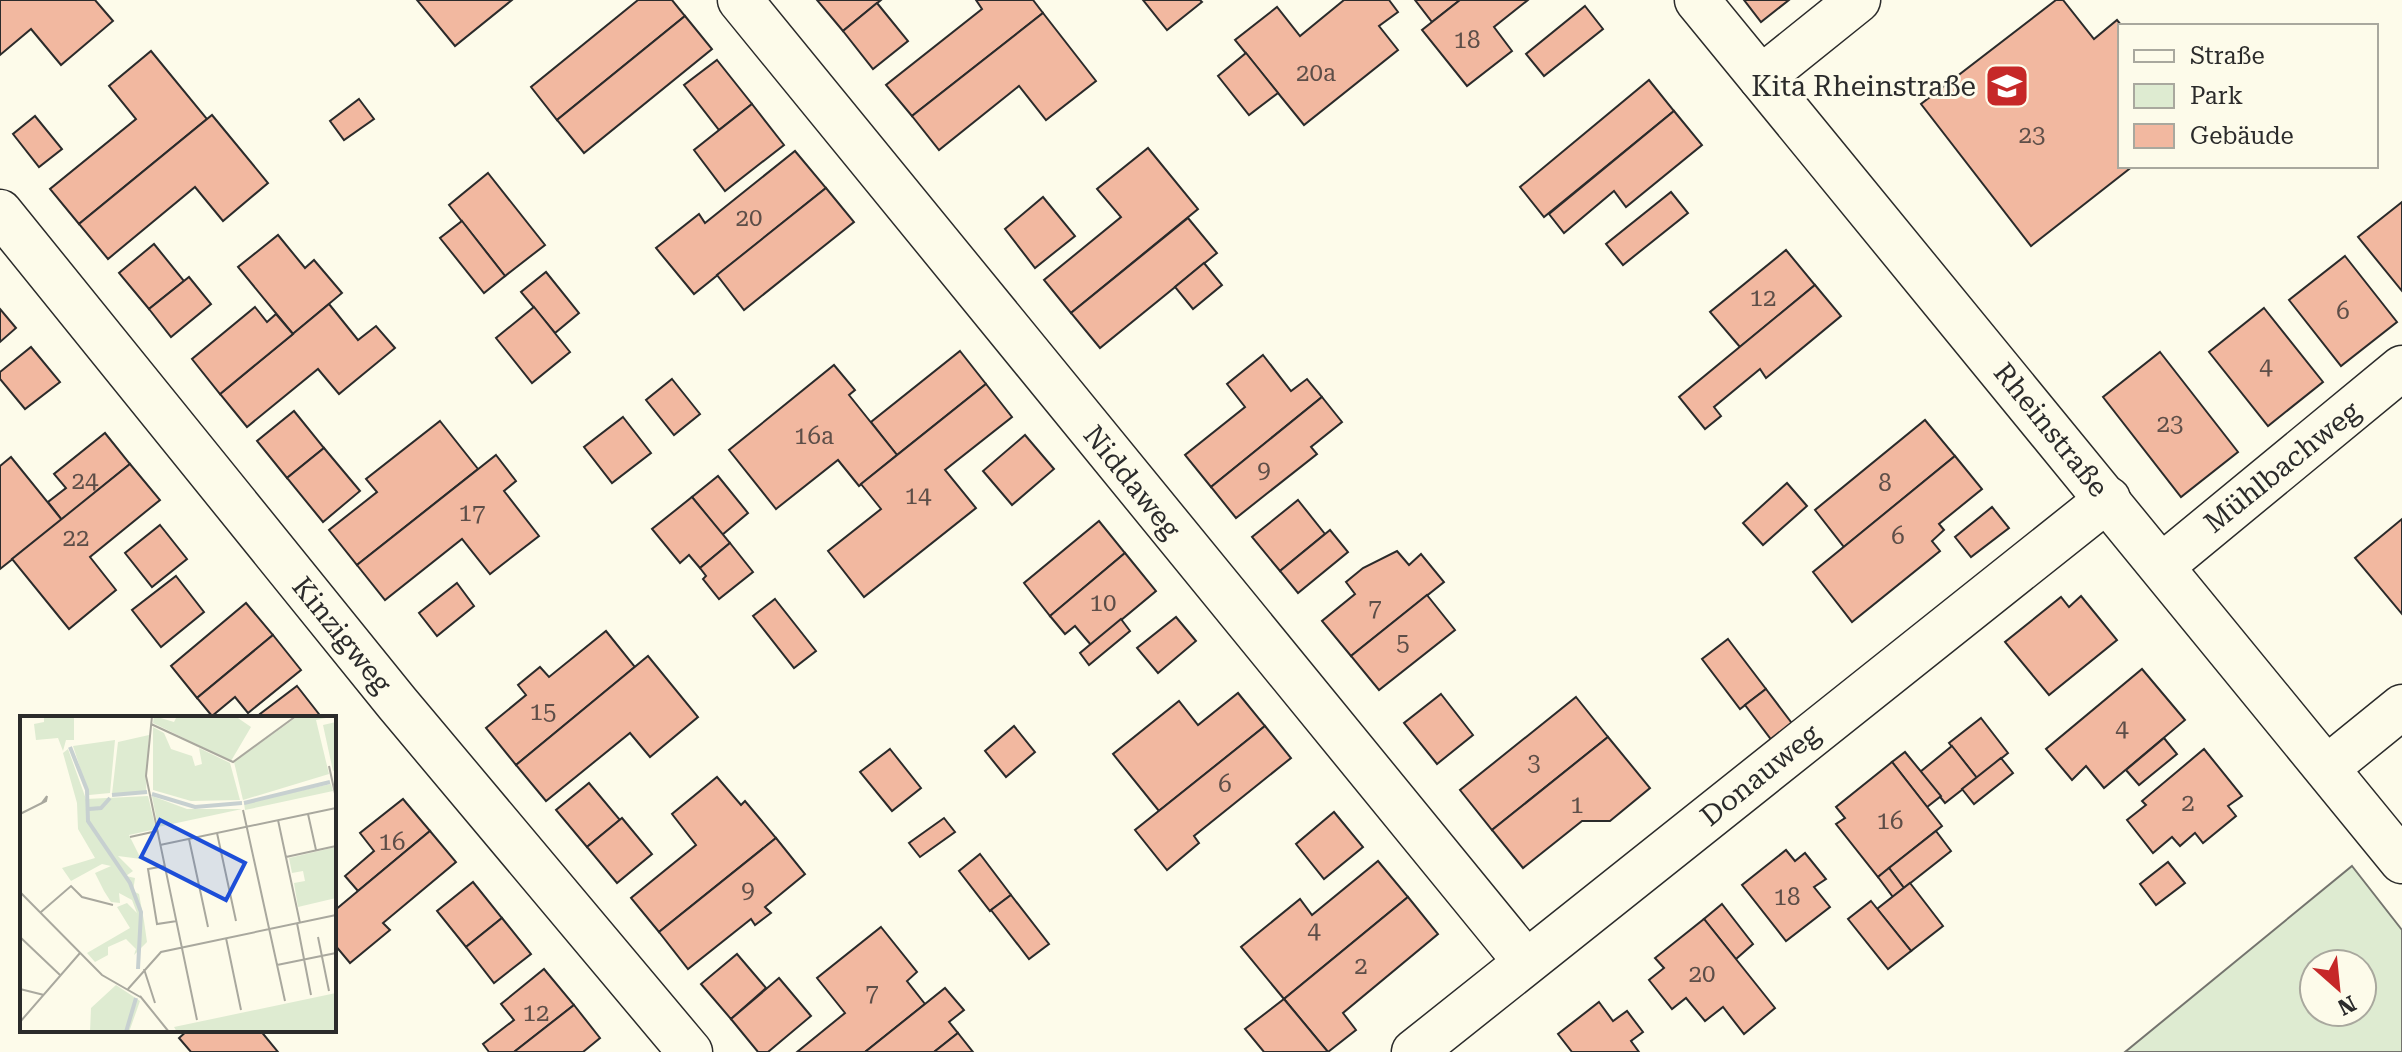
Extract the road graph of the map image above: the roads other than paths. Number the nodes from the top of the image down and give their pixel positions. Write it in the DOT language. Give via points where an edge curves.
graph roads {
  1 [pos="740,0"];
  2 [pos="1697,0"];
  3 [pos="1858,0"];
  4 [pos="1761,78"];
  5 [pos="0,212"];
  6 [pos="2402,368"];
  7 [pos="2108,499"];
  8 [pos="2163,565"];
  9 [pos="2402,707"];
  10 [pos="2328,767"];
  11 [pos="2402,861"];
  12 [pos="1526,962"];
  13 [pos="690,1052"];
  14 [pos="1414,1052"];
  1 -- 12 [label="street, Niddaweg"];
  2 -- 4 [label="street, Rheinstraße"];
  3 -- 4 [label="street"];
  4 -- 7 [label="street, Rheinstraße"];
  5 -- 13 [label="street, Kinzigweg" via="397,703"];
  6 -- 8 [label="street, Mühlbachweg"];
  7 -- 8 [label="street, Rheinstraße"];
  7 -- 12 [label="street, Donauweg"];
  8 -- 10 [label="street, Rheinstraße"];
  9 -- 10 [label="street"];
  10 -- 11 [label="street, Rheinstraße"];
  12 -- 14 [label="street, Donauweg"];
}
